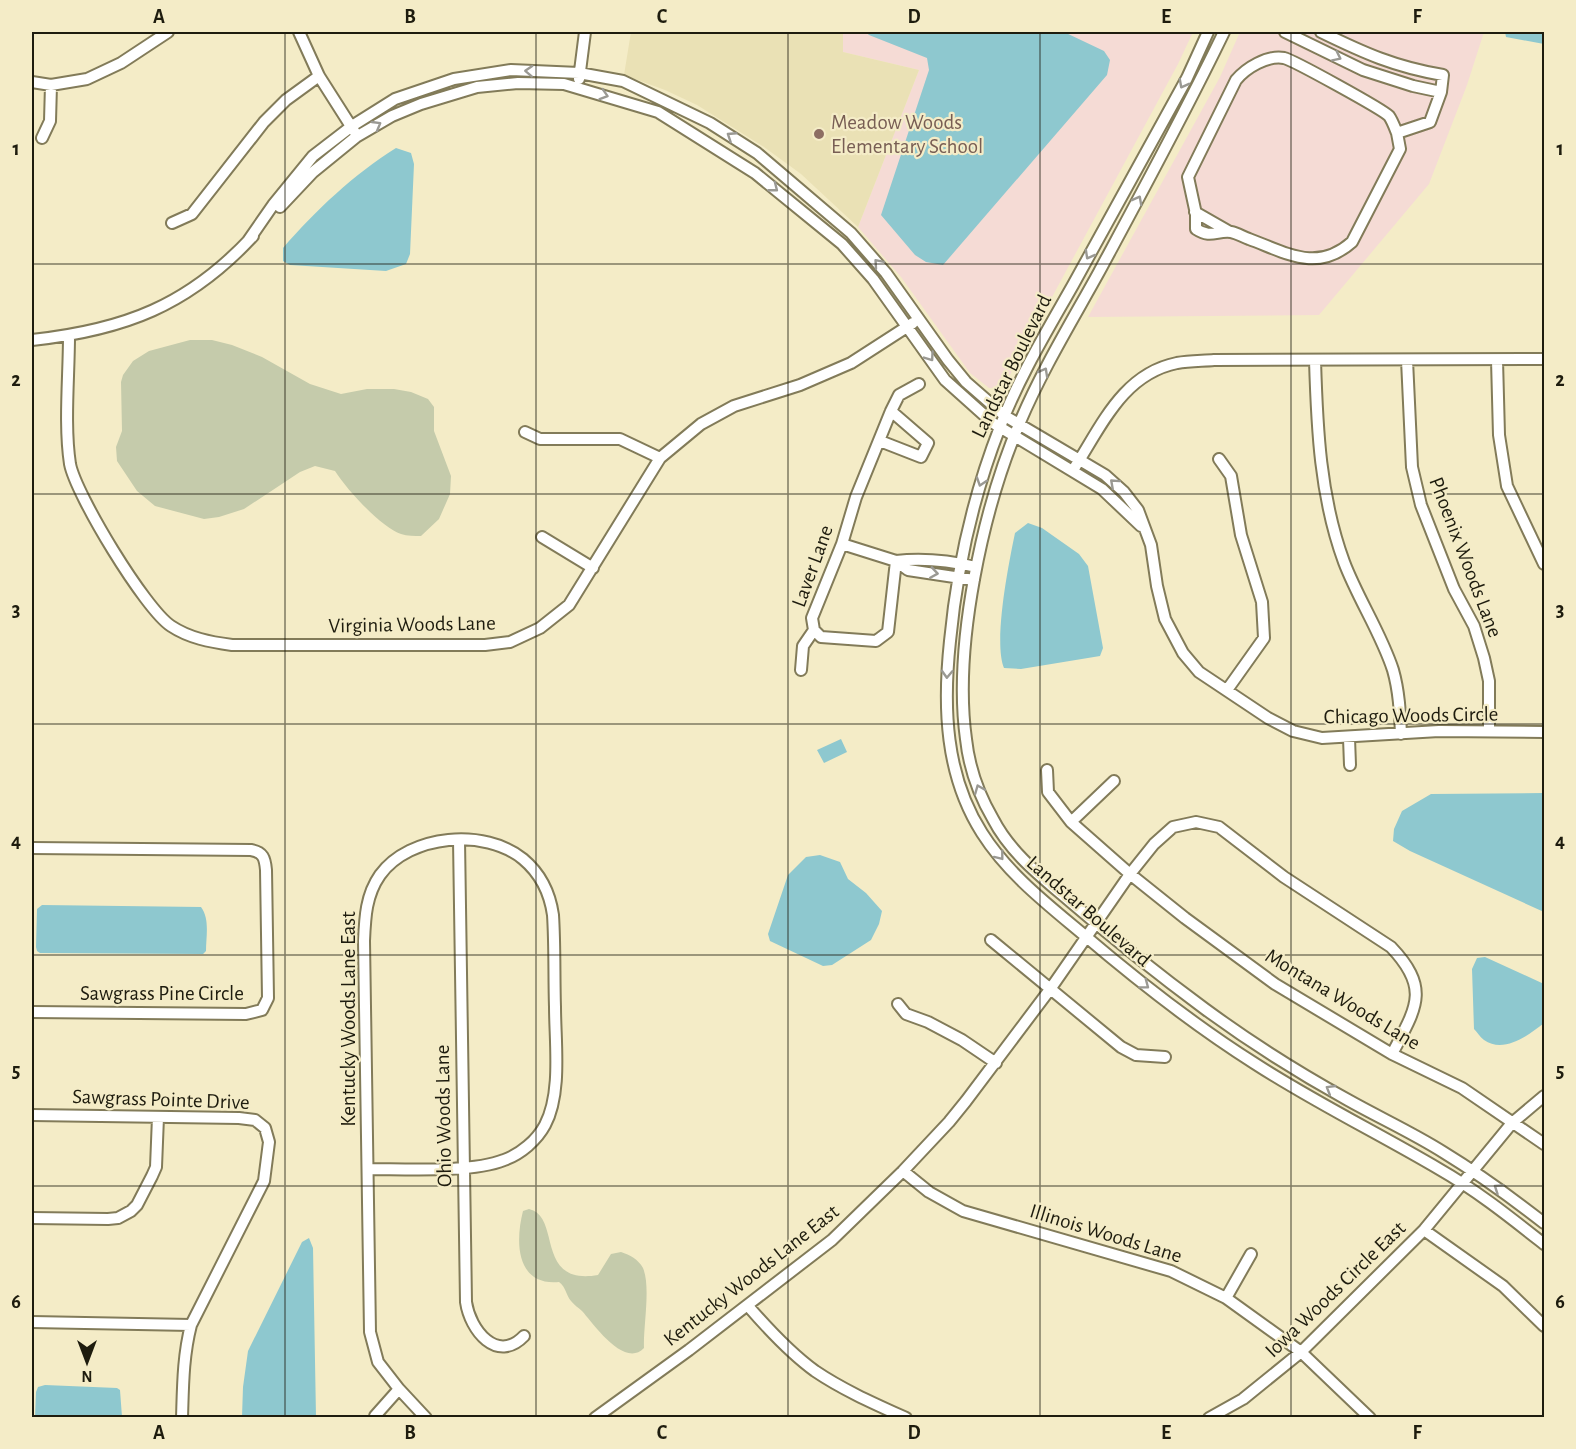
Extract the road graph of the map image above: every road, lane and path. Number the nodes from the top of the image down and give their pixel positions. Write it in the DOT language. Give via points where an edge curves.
graph roads {
  1 [pos="168,32"];
  2 [pos="299,32"];
  3 [pos="585,32"];
  4 [pos="1208,32"];
  5 [pos="1224,32"];
  6 [pos="1285,32"];
  7 [pos="1321,32"];
  8 [pos="1301,35"];
  9 [pos="1368,55"];
  10 [pos="1363,70"];
  11 [pos="579,73"];
  12 [pos="319,76"];
  13 [pos="32,81"];
  14 [pos="564,84"];
  15 [pos="51,85"];
  16 [pos="579,87"];
  17 [pos="1441,92"];
  18 [pos="352,126"];
  19 [pos="1397,132"];
  20 [pos="356,137"];
  21 [pos="42,138"];
  22 [pos="172,223"];
  23 [pos="248,241"];
  24 [pos="920,319"];
  25 [pos="908,326"];
  26 [pos="69,336"];
  27 [pos="32,340"];
  28 [pos="1545,359"];
  29 [pos="1315,360"];
  30 [pos="1407,360"];
  31 [pos="1497,360"];
  32 [pos="919,384"];
  33 [pos="891,411"];
  34 [pos="1005,416"];
  35 [pos="1019,424"];
  36 [pos="1000,427"];
  37 [pos="525,432"];
  38 [pos="1014,436"];
  39 [pos="880,441"];
  40 [pos="660,458"];
  41 [pos="1219,459"];
  42 [pos="1076,466"];
  43 [pos="542,537"];
  44 [pos="842,544"];
  45 [pos="896,561"];
  46 [pos="960,563"];
  47 [pos="1545,564"];
  48 [pos="976,567"];
  49 [pos="593,568"];
  50 [pos="958,577"];
  51 [pos="974,580"];
  52 [pos="814,630"];
  53 [pos="801,670"];
  54 [pos="1227,690"];
  55 [pos="1489,731"];
  56 [pos="1545,732"];
  57 [pos="1401,734"];
  58 [pos="1349,738"];
  59 [pos="1350,765"];
  60 [pos="1047,771"];
  61 [pos="1114,781"];
  62 [pos="1071,822"];
  63 [pos="459,840"];
  64 [pos="32,848"];
  65 [pos="1130,874"];
  66 [pos="1095,923"];
  67 [pos="1085,936"];
  68 [pos="991,940"];
  69 [pos="1051,988"];
  70 [pos="898,1004"];
  71 [pos="32,1012"];
  72 [pos="1392,1054"];
  73 [pos="1165,1057"];
  74 [pos="996,1063"];
  75 [pos="1545,1096"];
  76 [pos="32,1114"];
  77 [pos="158,1116"];
  78 [pos="1512,1123"];
  79 [pos="1545,1144"];
  80 [pos="464,1167"];
  81 [pos="368,1169"];
  82 [pos="1473,1171"];
  83 [pos="903,1172"];
  84 [pos="1462,1184"];
  85 [pos="32,1218"];
  86 [pos="1545,1223"];
  87 [pos="1424,1230"];
  88 [pos="1545,1244"];
  89 [pos="1251,1254"];
  90 [pos="1226,1298"];
  91 [pos="748,1306"];
  92 [pos="32,1322"];
  93 [pos="191,1325"];
  94 [pos="1545,1326"];
  95 [pos="524,1336"];
  96 [pos="1301,1352"];
  97 [pos="399,1389"];
  98 [pos="375,1416"];
  99 [pos="596,1417"];
  100 [pos="182,1418"];
  101 [pos="426,1418"];
  102 [pos="906,1418"];
  103 [pos="1209,1418"];
  104 [pos="1370,1418"];
  1 -- 15 [label="street" via="121,63 87,79"];
  2 -- 12 [label="street"];
  3 -- 11 [label="street"];
  4 -- 34 [label="street, Landstar Boulevard, one-way"];
  35 -- 5 [label="street, Landstar Boulevard, one-way"];
  6 -- 8 [label="street"];
  7 -- 9 [label="street"];
  8 -- 10 [label="street, one-way"];
  9 -- 10 [label="street"];
  9 -- 17 [label="street" via="1443,75"];
  10 -- 17 [label="street"];
  11 -- 14 [label="street"];
  11 -- 16 [label="street"];
  11 -- 18 [label="street, Chicago Woods Circle, one-way" via="511,70 454,79 396,99"];
  24 -- 11 [label="street, Chicago Woods Circle, one-way" via="851,233 758,153 710,123 623,81"];
  12 -- 18 [label="street"];
  12 -- 22 [label="street" via="264,122 192,214"];
  13 -- 15 [label="street"];
  14 -- 16 [label="street, Chicago Woods Circle"];
  20 -- 14 [label="street, Chicago Woods Circle, one-way" via="392,116 477,87"];
  15 -- 21 [label="street" via="50,121"];
  16 -- 25 [label="street, Chicago Woods Circle, one-way" via="658,112 754,173 842,244"];
  17 -- 19 [label="street" via="1430,122"];
  18 -- 20 [label="street"];
  18 -- 23 [label="street, Chicago Woods Circle" via="314,156"];
  19 -- 19 [label="street" via="1400,149 1352,242 1341,253 1326,259 1302,258 1230,232 1205,234 1196,229 1188,177 1244,70 1284,58 1389,116"];
  20 -- 23 [label="street, Chicago Woods Circle" via="313,172"];
  23 -- 26 [label="street" via="210,276 164,306 96,331"];
  24 -- 25 [label="street, Virginia Woods Lane"];
  24 -- 34 [label="street, Chicago Woods Circle" via="966,382"];
  25 -- 36 [label="street, Chicago Woods Circle, one-way" via="945,380"];
  25 -- 40 [label="street, Virginia Woods Lane" via="851,363 735,406 701,424"];
  26 -- 27 [label="street"];
  26 -- 49 [label="street, Virginia Woods Lane" via="68,446 78,489 142,596 171,626 206,642 510,642 540,628 569,605"];
  28 -- 31 [label="street"];
  29 -- 30 [label="street"];
  29 -- 42 [label="street" via="1176,363 1141,377 1109,410"];
  29 -- 57 [label="street" via="1317,427 1330,515 1344,562 1393,670"];
  30 -- 31 [label="street"];
  30 -- 55 [label="street, Phoenix Woods Lane" via="1414,476 1421,506 1454,589 1474,626 1484,658 1489,681"];
  31 -- 47 [label="street" via="1499,435 1507,486"];
  32 -- 33 [label="street, Laver Lane" via="899,395"];
  33 -- 39 [label="street, Laver Lane"];
  33 -- 39 [label="street" via="928,443 921,457"];
  34 -- 35 [label="street, Chicago Woods Circle"];
  34 -- 36 [label="street, Landstar Boulevard"];
  35 -- 38 [label="street, Landstar Boulevard"];
  35 -- 42 [label="street, Chicago Woods Circle"];
  36 -- 38 [label="street, Chicago Woods Circle"];
  36 -- 46 [label="street, Landstar Boulevard, one-way" via="978,491"];
  37 -- 40 [label="street" via="540,439 620,439"];
  38 -- 42 [label="street, Chicago Woods Circle"];
  38 -- 48 [label="street, Landstar Boulevard" via="993,497"];
  39 -- 44 [label="street, Laver Lane" via="856,497"];
  40 -- 49 [label="street, Virginia Woods Lane"];
  41 -- 54 [label="street" via="1231,476 1242,535 1262,602 1264,638"];
  42 -- 54 [label="street, Chicago Woods Circle" via="1105,475 1138,510 1151,545 1165,619 1183,653 1199,672"];
  43 -- 49 [label="street"];
  44 -- 45 [label="street"];
  44 -- 52 [label="street, Laver Lane" via="812,618"];
  45 -- 46 [label="street"];
  45 -- 50 [label="street, one-way" via="908,570"];
  45 -- 52 [label="street, Laver Lane" via="888,632 876,640 821,637"];
  46 -- 48 [label="street"];
  46 -- 50 [label="street, Landstar Boulevard"];
  48 -- 51 [label="street, Landstar Boulevard"];
  50 -- 51 [label="street"];
  50 -- 67 [label="street, Landstar Boulevard, one-way" via="946,704 948,739 960,789 982,832 1010,868"];
  66 -- 51 [label="street, Landstar Boulevard, one-way" via="1023,861 994,822 976,784 966,741 963,703"];
  52 -- 53 [label="street" via="803,646"];
  54 -- 58 [label="street, Chicago Woods Circle" via="1293,731 1322,738"];
  55 -- 56 [label="street, Chicago Woods Circle"];
  55 -- 57 [label="street, Chicago Woods Circle"];
  57 -- 58 [label="street, Chicago Woods Circle"];
  58 -- 59 [label="street"];
  60 -- 62 [label="street, Montana Woods Lane" via="1048,792"];
  61 -- 62 [label="street"];
  62 -- 65 [label="street, Montana Woods Lane"];
  63 -- 80 [label="street, Ohio Woods Lane"];
  63 -- 80 [label="street, Kentucky Woods Lane East" via="496,845 523,859 550,897 554,926 555,1092 546,1124 530,1143 506,1160"];
  63 -- 81 [label="street, Kentucky Woods Lane East" via="423,845 393,861 380,875 368,900 364,941"];
  64 -- 71 [label="street, Sawgrass Pine Circle" via="260,853 266,870 268,999 262,1010 246,1014"];
  65 -- 66 [label="street, Kentucky Woods Lane East"];
  65 -- 72 [label="street, Montana Woods Lane" via="1275,984"];
  65 -- 72 [label="street, Kentucky Woods Lane East" via="1173,827 1196,822 1219,827 1284,877 1391,947 1405,961 1414,977 1416,1003"];
  66 -- 67 [label="street, Kentucky Woods Lane East"];
  82 -- 66 [label="street, Landstar Boulevard, one-way" via="1266,1051"];
  67 -- 69 [label="street, Kentucky Woods Lane East"];
  67 -- 84 [label="street, Landstar Boulevard, one-way" via="1152,991 1253,1063"];
  68 -- 69 [label="street"];
  69 -- 73 [label="street" via="1121,1047 1136,1055"];
  69 -- 74 [label="street, Kentucky Woods Lane East"];
  70 -- 74 [label="street" via="906,1014 962,1040"];
  72 -- 78 [label="street, Montana Woods Lane" via="1462,1088"];
  74 -- 83 [label="street, Kentucky Woods Lane East"];
  75 -- 78 [label="street, Iowa Woods Circle East"];
  76 -- 77 [label="street, Sawgrass Pointe Drive"];
  77 -- 85 [label="street" via="156,1167 130,1211 108,1219"];
  77 -- 93 [label="street, Sawgrass Pointe Drive" via="255,1120 265,1128 269,1142 264,1181"];
  78 -- 79 [label="street, Montana Woods Lane"];
  78 -- 82 [label="street, Iowa Woods Circle East"];
  80 -- 81 [label="street, Kentucky Woods Lane East"];
  80 -- 95 [label="street, Ohio Woods Lane" via="467,1313 476,1330 492,1343 508,1347"];
  81 -- 97 [label="street, Kentucky Woods Lane East" via="370,1332 378,1362"];
  82 -- 84 [label="street, Iowa Woods Circle East"];
  86 -- 82 [label="street, Landstar Boulevard, one-way"];
  83 -- 90 [label="street, Illinois Woods Lane" via="963,1211 1172,1271"];
  83 -- 91 [label="street, Kentucky Woods Lane East" via="832,1240"];
  84 -- 87 [label="street, Iowa Woods Circle East"];
  84 -- 88 [label="street, Landstar Boulevard"];
  87 -- 94 [label="street" via="1503,1286"];
  87 -- 96 [label="street, Iowa Woods Circle East"];
  89 -- 90 [label="street"];
  90 -- 96 [label="street, Illinois Woods Lane"];
  91 -- 99 [label="street, Kentucky Woods Lane East"];
  91 -- 102 [label="street" via="770,1332 814,1370 853,1394"];
  92 -- 93 [label="street"];
  93 -- 100 [label="street, Sawgrass Pointe Drive" via="185,1347"];
  96 -- 103 [label="street, Iowa Woods Circle East" via="1243,1399"];
  96 -- 104 [label="street, Illinois Woods Lane"];
  97 -- 98 [label="street"];
  97 -- 101 [label="street, Kentucky Woods Lane East"];
}
